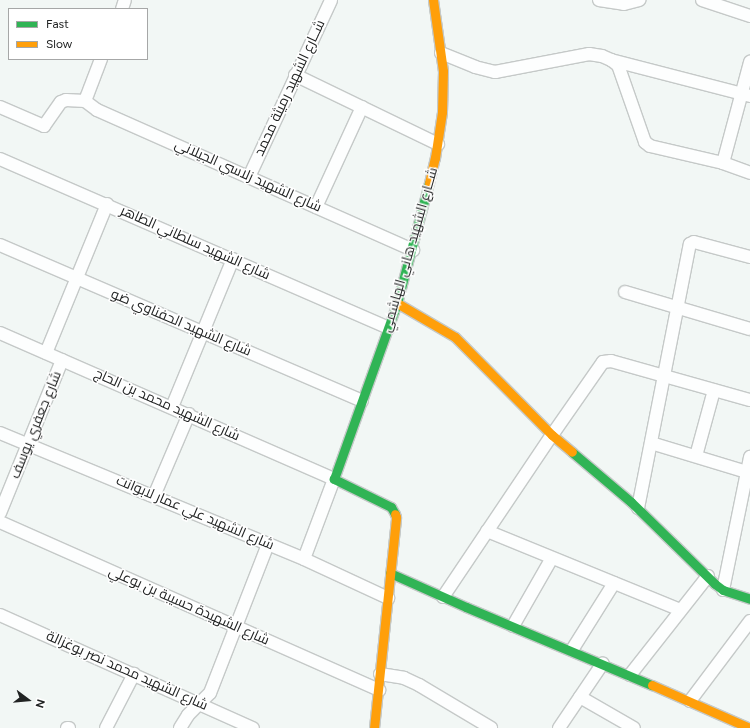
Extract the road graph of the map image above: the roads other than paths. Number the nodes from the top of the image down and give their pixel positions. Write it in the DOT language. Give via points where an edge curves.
graph roads {
  1 [pos="331,0"];
  2 [pos="433,0"];
  3 [pos="598,0"];
  4 [pos="638,0"];
  5 [pos="702,0"];
  6 [pos="750,16"];
  7 [pos="441,53"];
  8 [pos="101,60"];
  9 [pos="611,60"];
  10 [pos="750,62"];
  11 [pos="295,75"];
  12 [pos="746,95"];
  13 [pos="85,100"];
  14 [pos="0,107"];
  15 [pos="362,107"];
  16 [pos="438,144"];
  17 [pos="0,159"];
  18 [pos="723,163"];
  19 [pos="750,173"];
  20 [pos="249,177"];
  21 [pos="107,204"];
  22 [pos="316,207"];
  23 [pos="0,245"];
  24 [pos="413,250"];
  25 [pos="750,257"];
  26 [pos="233,259"];
  27 [pos="77,278"];
  28 [pos="624,292"];
  29 [pos="398,303"];
  30 [pos="677,307"];
  31 [pos="388,328"];
  32 [pos="750,329"];
  33 [pos="0,333"];
  34 [pos="202,333"];
  35 [pos="46,353"];
  36 [pos="62,360"];
  37 [pos="664,376"];
  38 [pos="714,390"];
  39 [pos="750,400"];
  40 [pos="362,401"];
  41 [pos="172,407"];
  42 [pos="189,414"];
  43 [pos="0,432"];
  44 [pos="552,435"];
  45 [pos="651,443"];
  46 [pos="28,444"];
  47 [pos="696,456"];
  48 [pos="750,457"];
  49 [pos="747,472"];
  50 [pos="334,479"];
  51 [pos="154,496"];
  52 [pos="638,508"];
  53 [pos="744,512"];
  54 [pos="0,513"];
  55 [pos="0,522"];
  56 [pos="487,531"];
  57 [pos="268,544"];
  58 [pos="552,558"];
  59 [pos="304,559"];
  60 [pos="390,573"];
  61 [pos="708,576"];
  62 [pos="614,583"];
  63 [pos="723,590"];
  64 [pos="443,597"];
  65 [pos="388,598"];
  66 [pos="750,599"];
  67 [pos="681,610"];
  68 [pos="0,615"];
  69 [pos="750,621"];
  70 [pos="235,626"];
  71 [pos="513,626"];
  72 [pos="572,650"];
  73 [pos="603,663"];
  74 [pos="134,674"];
  75 [pos="380,674"];
  76 [pos="630,675"];
  77 [pos="379,690"];
  78 [pos="580,696"];
  79 [pos="690,701"];
  80 [pos="201,704"];
  81 [pos="106,728"];
  82 [pos="180,728"];
  83 [pos="253,728"];
  84 [pos="374,728"];
  85 [pos="491,728"];
  86 [pos="559,728"];
  87 [pos="634,728"];
  88 [pos="750,728"];
  1 -- 11 [label="street, شــارع الشهيد رميثة محمد"];
  2 -- 7 [label="street, شــارع الشهيد هاني الهاشمي"];
  3 -- 4 [label="street" via="624,4"];
  5 -- 6 [label="street"];
  7 -- 9 [label="street" via="495,72 589,54"];
  7 -- 16 [label="street, شــارع الشهيد هاني الهاشمي" via="443,89"];
  8 -- 13 [label="street"];
  9 -- 12 [label="street"];
  9 -- 18 [label="street" via="618,65 645,142 654,147"];
  10 -- 12 [label="street"];
  11 -- 15 [label="street"];
  11 -- 20 [label="street, شــارع الشهيد رميثة محمد"];
  12 -- 18 [label="street"];
  13 -- 14 [label="street" via="61,102 44,126"];
  13 -- 20 [label="street, شارع الشهيد زلاسي الجيلاني" via="97,110"];
  15 -- 16 [label="street"];
  15 -- 22 [label="street"];
  16 -- 24 [label="street, شــارع الشهيد هاني الهاشمي"];
  17 -- 21 [label="street, شارع الشهيد سلطاني الطاهر"];
  18 -- 19 [label="street"];
  20 -- 22 [label="street, شارع الشهيد زلاسي الجيلاني"];
  21 -- 26 [label="street, شارع الشهيد سلطاني الطاهر"];
  21 -- 27 [label="street"];
  22 -- 24 [label="street, شارع الشهيد زلاسي الجيلاني"];
  23 -- 27 [label="street, شارع الشهيد الحفناوي ضو"];
  24 -- 29 [label="street, شــارع الشهيد هاني الهاشمي"];
  25 -- 30 [label="street" via="691,243"];
  26 -- 31 [label="street, شارع الشهيد سلطاني الطاهر"];
  26 -- 34 [label="street"];
  27 -- 34 [label="street, شارع الشهيد الحفناوي ضو"];
  27 -- 35 [label="street"];
  28 -- 30 [label="street"];
  29 -- 31 [label="street, شــارع الشهيد هاني الهاشمي"];
  29 -- 44 [label="street" via="455,337"];
  30 -- 32 [label="street"];
  30 -- 37 [label="street"];
  31 -- 40 [label="street, شــارع الشهيد هاني الهاشمي"];
  33 -- 35 [label="street, شارع الشهيد محمد بن الحاج"];
  34 -- 40 [label="street, شارع الشهيد الحفناوي ضو"];
  34 -- 41 [label="street"];
  35 -- 36 [label="street, شارع الشهيد محمد بن الحاج"];
  36 -- 41 [label="street, شارع الشهيد محمد بن الحاج"];
  36 -- 46 [label="street, شارع جعفري يوسف"];
  37 -- 38 [label="street"];
  37 -- 44 [label="street" via="611,361 603,362"];
  37 -- 45 [label="street"];
  38 -- 39 [label="street"];
  38 -- 47 [label="street"];
  40 -- 50 [label="street, شــارع الشهيد هاني الهاشمي"];
  41 -- 42 [label="street, شارع الشهيد محمد بن الحاج"];
  42 -- 50 [label="street, شارع الشهيد محمد بن الحاج"];
  42 -- 51 [label="street"];
  43 -- 46 [label="street, شارع الشهيد علي عمار لابوانت"];
  44 -- 52 [label="street"];
  44 -- 56 [label="street"];
  45 -- 47 [label="street"];
  45 -- 52 [label="street"];
  46 -- 51 [label="street, شارع الشهيد علي عمار لابوانت"];
  46 -- 54 [label="street, شارع جعفري يوسف"];
  47 -- 49 [label="street"];
  48 -- 49 [label="street"];
  49 -- 53 [label="street"];
  50 -- 59 [label="street, شــارع الشهيد هاني الهاشمي"];
  50 -- 60 [label="street" via="391,506 396,522"];
  51 -- 57 [label="street, شارع الشهيد علي عمار لابوانت"];
  52 -- 61 [label="street"];
  53 -- 63 [label="street"];
  55 -- 70 [label="street, شارع الشهيدة حسيبة بن بوعلي"];
  56 -- 58 [label="street"];
  56 -- 64 [label="street"];
  57 -- 59 [label="street, شارع الشهيد علي عمار لابوانت"];
  57 -- 70 [label="street"];
  58 -- 62 [label="street"];
  58 -- 71 [label="street"];
  59 -- 65 [label="street, شارع الشهيد علي عمار لابوانت"];
  60 -- 64 [label="street"];
  60 -- 65 [label="street"];
  61 -- 63 [label="street"];
  61 -- 67 [label="street"];
  62 -- 67 [label="street"];
  62 -- 72 [label="street"];
  63 -- 66 [label="street"];
  64 -- 71 [label="street"];
  65 -- 75 [label="street"];
  67 -- 76 [label="street"];
  68 -- 74 [label="street, شارع الشهيد محمد نصر بوغزالة"];
  69 -- 79 [label="street"];
  70 -- 77 [label="street, شارع الشهيدة حسيبة بن بوعلي"];
  70 -- 80 [label="street" via="210,693"];
  71 -- 72 [label="street"];
  72 -- 73 [label="street"];
  73 -- 76 [label="street"];
  73 -- 78 [label="street"];
  74 -- 80 [label="street, شارع الشهيد محمد نصر بوغزالة"];
  74 -- 81 [label="street"];
  75 -- 77 [label="street"];
  75 -- 85 [label="street" via="404,678 419,685"];
  76 -- 79 [label="street"];
  77 -- 84 [label="street"];
  78 -- 86 [label="street"];
  78 -- 87 [label="street"];
  79 -- 88 [label="street"];
  80 -- 82 [label="street" via="188,715"];
  80 -- 83 [label="street, شارع الشهيد محمد نصر بوغزالة"];
}
